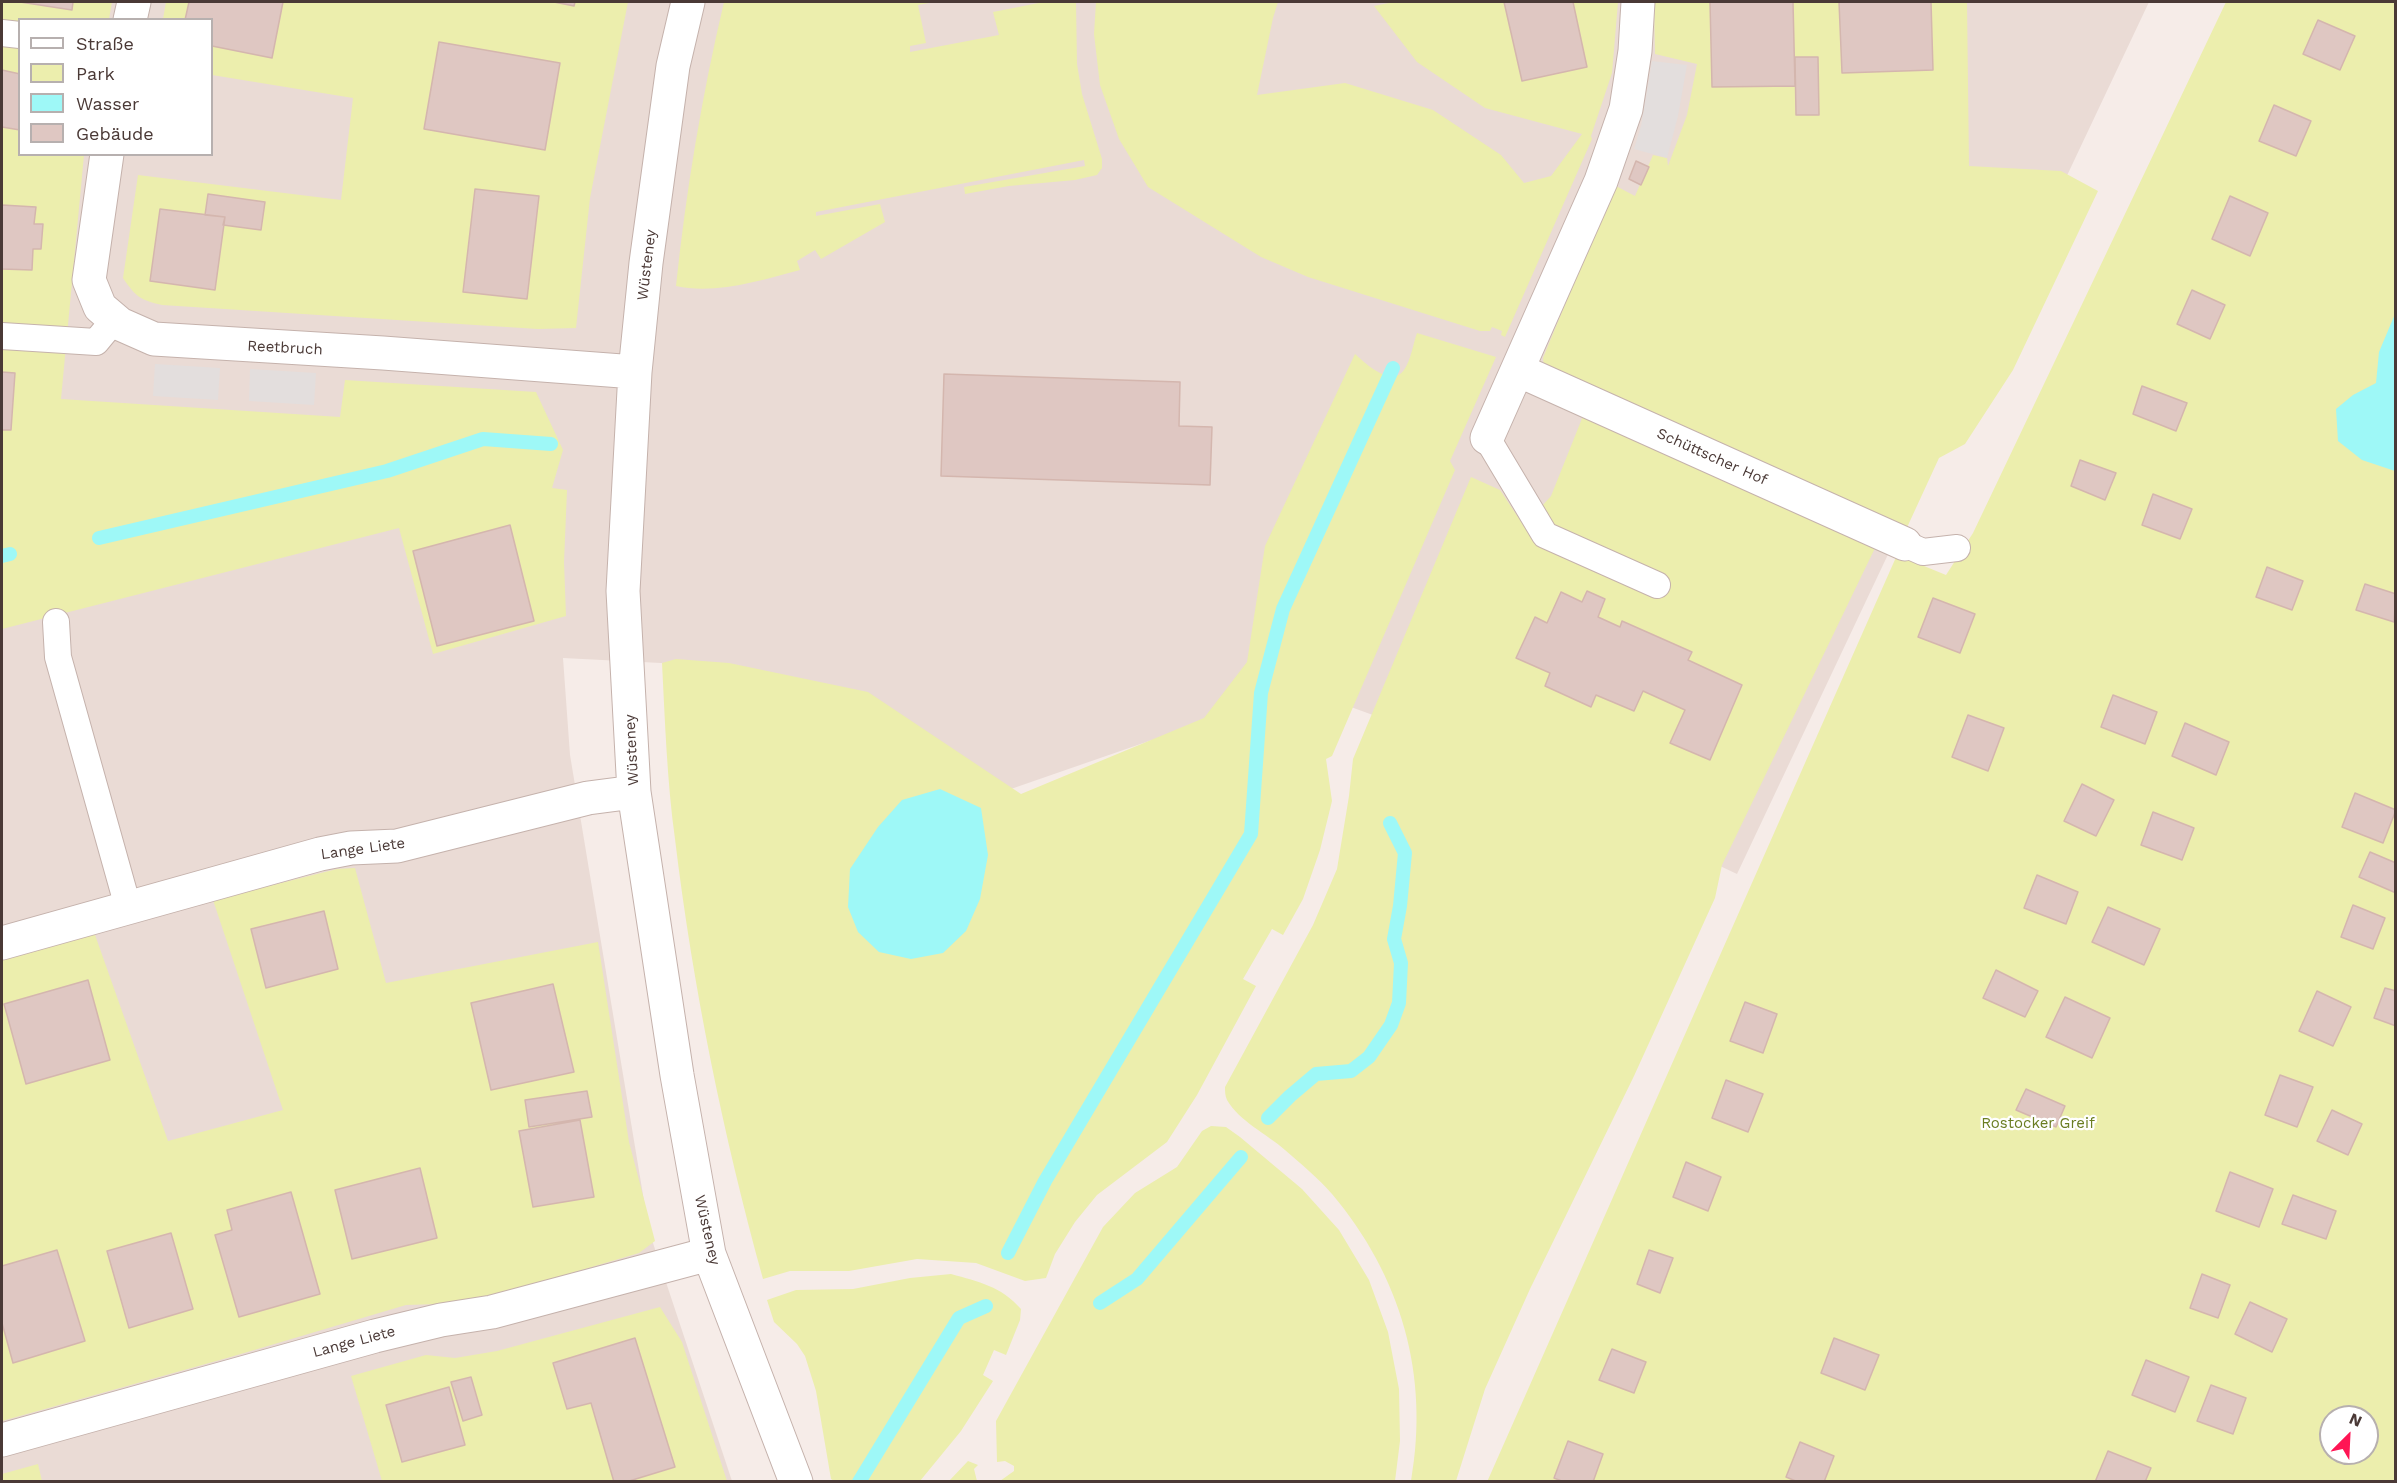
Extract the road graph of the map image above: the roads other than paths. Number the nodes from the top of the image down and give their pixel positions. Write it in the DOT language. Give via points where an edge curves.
graph roads {
  1 [pos="134,2"];
  2 [pos="688,2"];
  3 [pos="1638,2"];
  4 [pos="130,18"];
  5 [pos="2,33"];
  6 [pos="18,35"];
  7 [pos="107,156"];
  8 [pos="105,331"];
  9 [pos="2,336"];
  10 [pos="1518,370"];
  11 [pos="635,372"];
  12 [pos="1487,438"];
  13 [pos="1905,544"];
  14 [pos="1957,548"];
  15 [pos="1657,585"];
  16 [pos="56,622"];
  17 [pos="634,792"];
  18 [pos="128,907"];
  19 [pos="2,943"];
  20 [pos="709,1254"];
  21 [pos="2,1440"];
  22 [pos="796,1482"];
  1 -- 4 [label="street"];
  2 -- 11 [label="street, Wüsteney" via="673,66"];
  3 -- 10 [label="street" via="1626,109 1601,181"];
  5 -- 6 [label="lane"];
  7 -- 8 [label="street, Reetbruch" via="89,280"];
  8 -- 9 [label="lane, Reetbruch"];
  8 -- 11 [label="street, Reetbruch" via="120,324 154,339 173,341"];
  10 -- 12 [label="street"];
  10 -- 13 [label="street, Schüttscher Hof"];
  11 -- 17 [label="street, Wüsteney" via="623,591"];
  12 -- 15 [label="lane" via="1545,535"];
  13 -- 14 [label="lane" via="1923,552"];
  16 -- 18 [label="lane" via="58,657"];
  17 -- 18 [label="street, Lange Liete" via="588,798 398,846 320,854"];
  17 -- 20 [label="street, Wüsteney" via="676,1075"];
  18 -- 19 [label="street, Lange Liete"];
  20 -- 21 [label="street, Lange Liete" via="492,1312 375,1336"];
  20 -- 22 [label="street, Wüsteney"];
}
